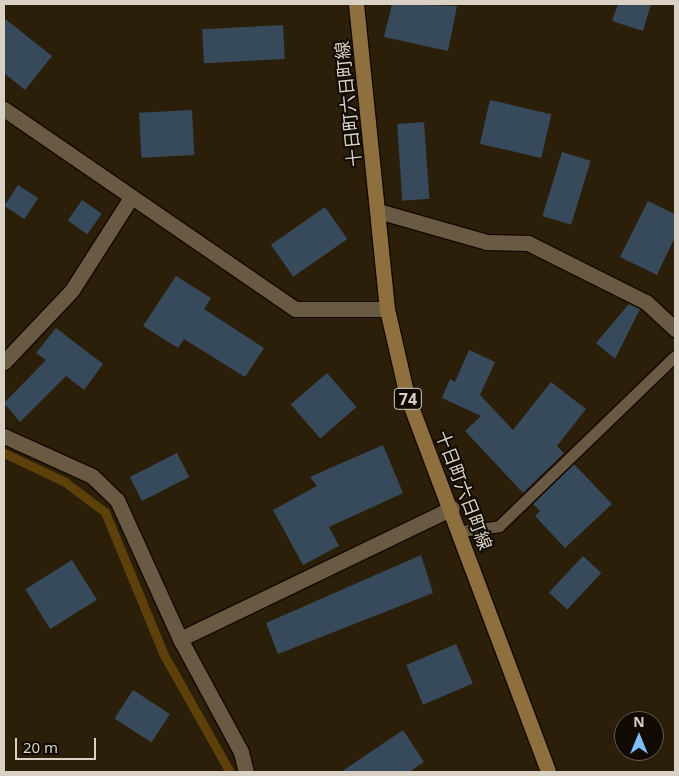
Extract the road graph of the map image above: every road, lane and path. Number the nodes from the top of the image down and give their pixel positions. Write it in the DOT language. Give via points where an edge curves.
graph roads {
  1 [pos="356,4"];
  2 [pos="4,109"];
  3 [pos="130,199"];
  4 [pos="378,211"];
  5 [pos="387,309"];
  6 [pos="675,329"];
  7 [pos="675,356"];
  8 [pos="4,362"];
  9 [pos="4,436"];
  10 [pos="452,508"];
  11 [pos="461,531"];
  12 [pos="180,639"];
  13 [pos="246,772"];
  14 [pos="548,772"];
  1 -- 4 [label="main road, 十日町六日町線 / 74"];
  2 -- 3 [label="street"];
  3 -- 5 [label="street" via="296,309"];
  3 -- 8 [label="street" via="72,290"];
  4 -- 5 [label="main road, 十日町六日町線 / 74"];
  4 -- 6 [label="street" via="488,242 528,242 646,302"];
  5 -- 10 [label="main road, 十日町六日町線 / 74" via="407,396"];
  7 -- 11 [label="lane" via="499,526"];
  9 -- 12 [label="street" via="92,476 117,500"];
  10 -- 11 [label="main road, 十日町六日町線 / 74"];
  10 -- 12 [label="street"];
  11 -- 14 [label="main road, 十日町六日町線 / 74"];
  12 -- 13 [label="street" via="241,752"];
}
